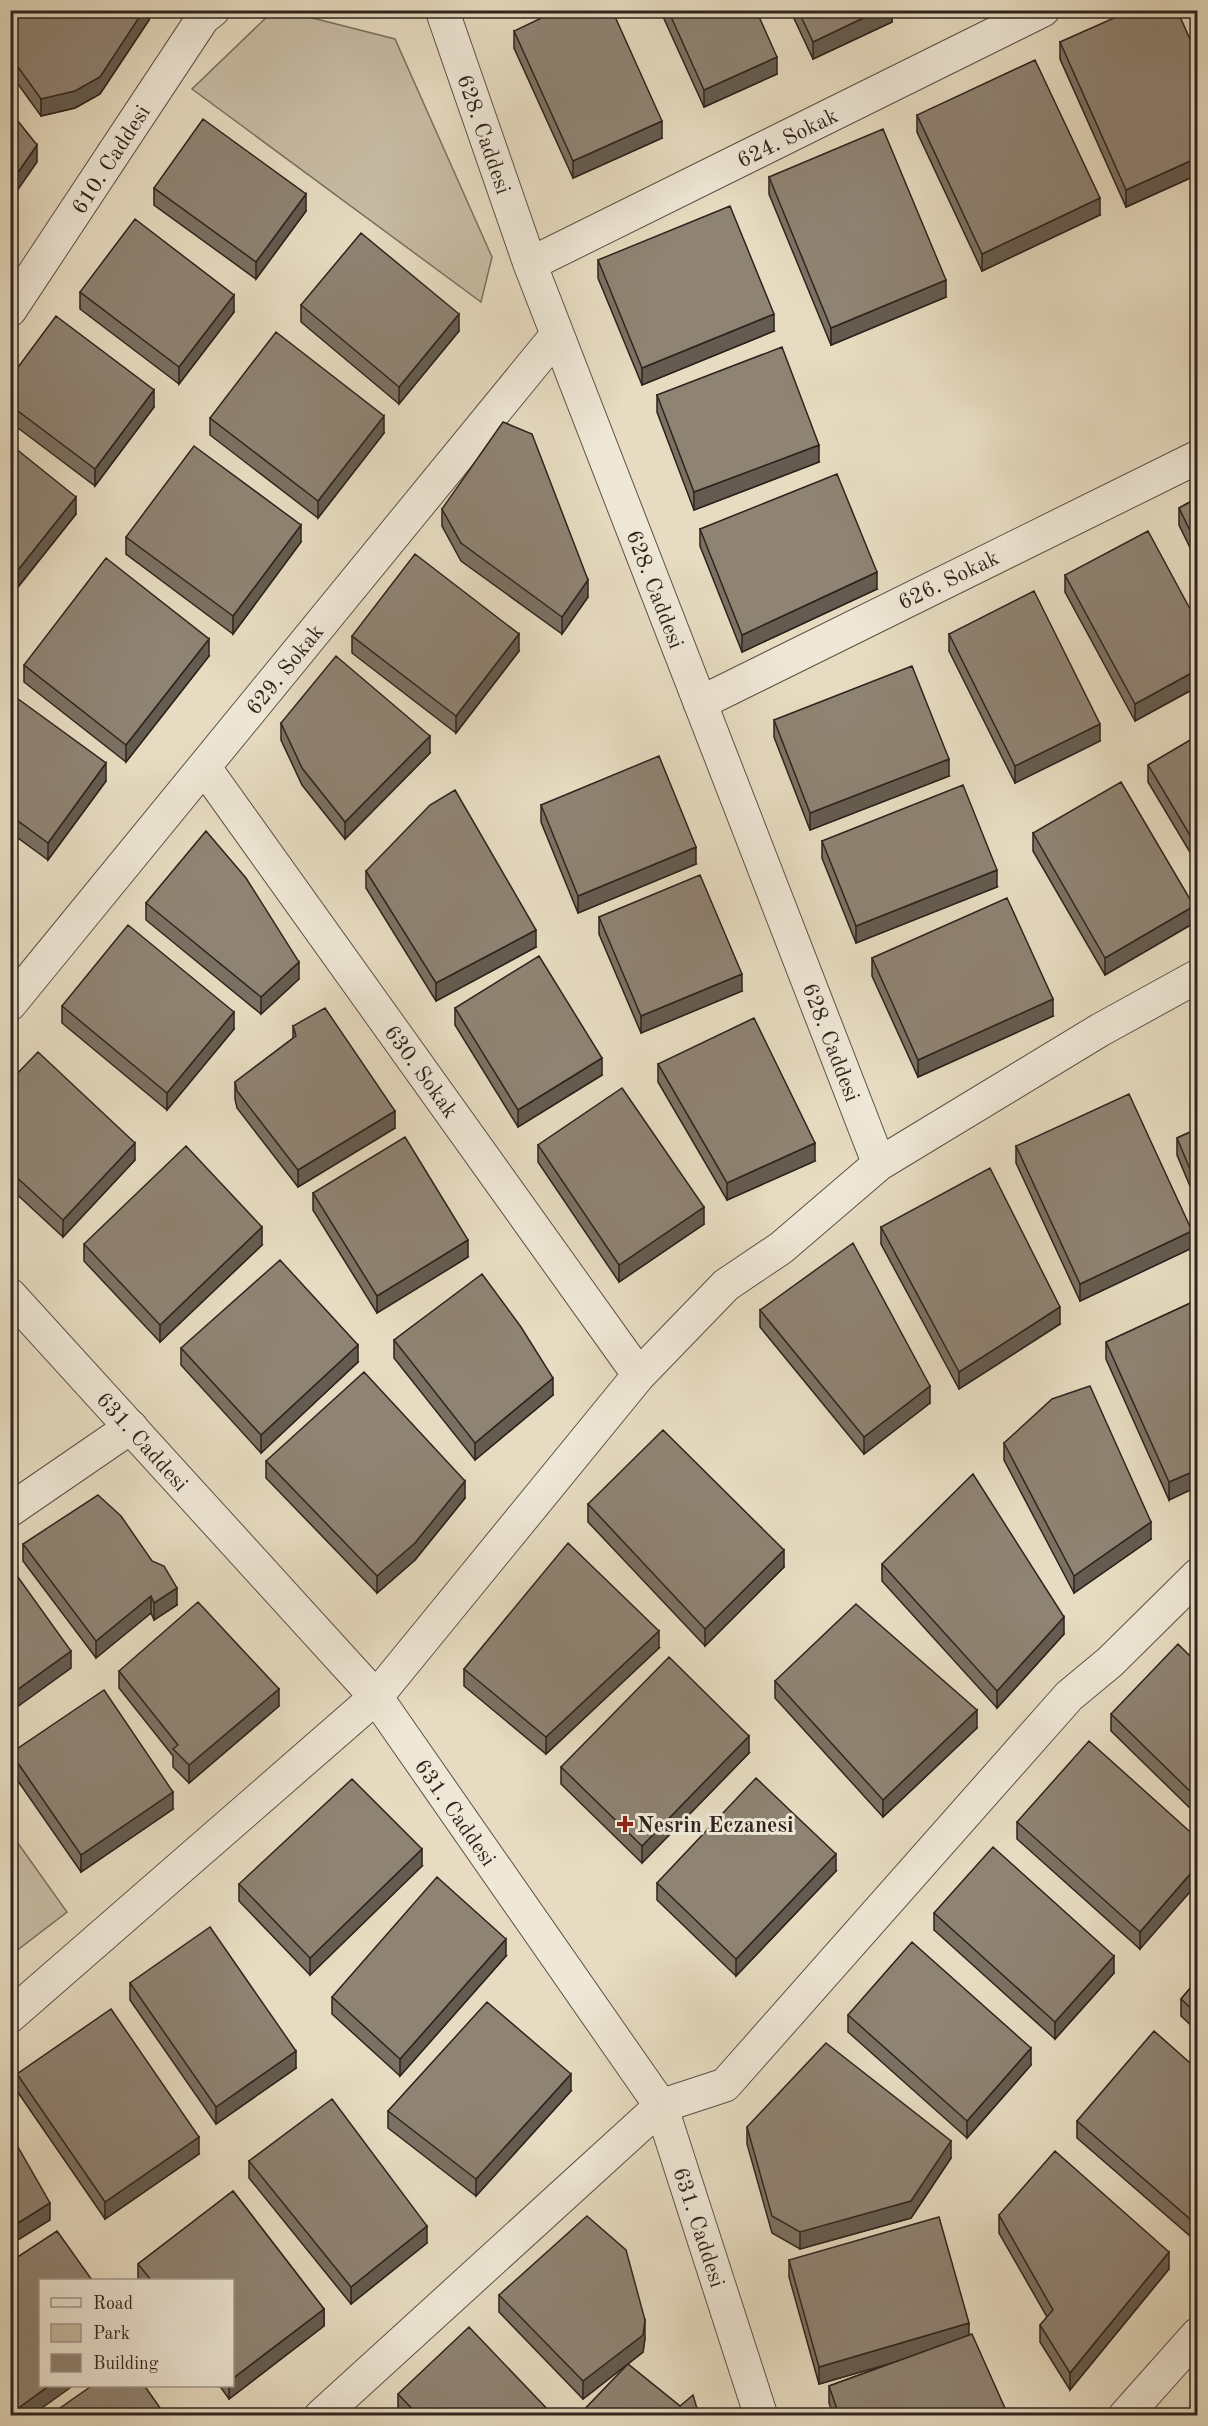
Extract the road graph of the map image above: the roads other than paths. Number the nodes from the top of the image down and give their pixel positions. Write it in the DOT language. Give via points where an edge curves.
graph roads {
  1 [pos="442,10"];
  2 [pos="1043,10"];
  3 [pos="205,13"];
  4 [pos="530,264"];
  5 [pos="10,310"];
  6 [pos="557,335"];
  7 [pos="1197,457"];
  8 [pos="700,703"];
  9 [pos="204,767"];
  10 [pos="1197,976"];
  11 [pos="10,1004"];
  12 [pos="879,1164"];
  13 [pos="10,1295"];
  14 [pos="639,1375"];
  15 [pos="131,1427"];
  16 [pos="10,1509"];
  17 [pos="1197,1575"];
  18 [pos="376,1697"];
  19 [pos="10,2016"];
  20 [pos="661,2106"];
  21 [pos="1197,2334"];
  22 [pos="321,2415"];
  23 [pos="760,2415"];
  24 [pos="1125,2415"];
  1 -- 4 [label="street, 628. Caddesi"];
  2 -- 4 [label="street, 624. Sokak"];
  3 -- 5 [label="street, 610. Caddesi"];
  4 -- 6 [label="street, 628. Caddesi"];
  6 -- 8 [label="street, 628. Caddesi"];
  6 -- 9 [label="street, 629. Sokak"];
  7 -- 8 [label="street, 626. Sokak"];
  8 -- 12 [label="street, 628. Caddesi"];
  9 -- 11 [label="street, 629. Sokak"];
  9 -- 14 [label="street, 630. Sokak"];
  10 -- 12 [label="street"];
  12 -- 14 [label="street" via="781,1248 726,1285"];
  13 -- 15 [label="street, 631. Caddesi"];
  14 -- 18 [label="street"];
  15 -- 16 [label="street"];
  15 -- 18 [label="street, 631. Caddesi"];
  17 -- 20 [label="street" via="1070,1696 725,2085"];
  18 -- 19 [label="street"];
  18 -- 20 [label="street, 631. Caddesi"];
  20 -- 22 [label="street"];
  20 -- 23 [label="street, 631. Caddesi"];
  21 -- 24 [label="street"];
}
